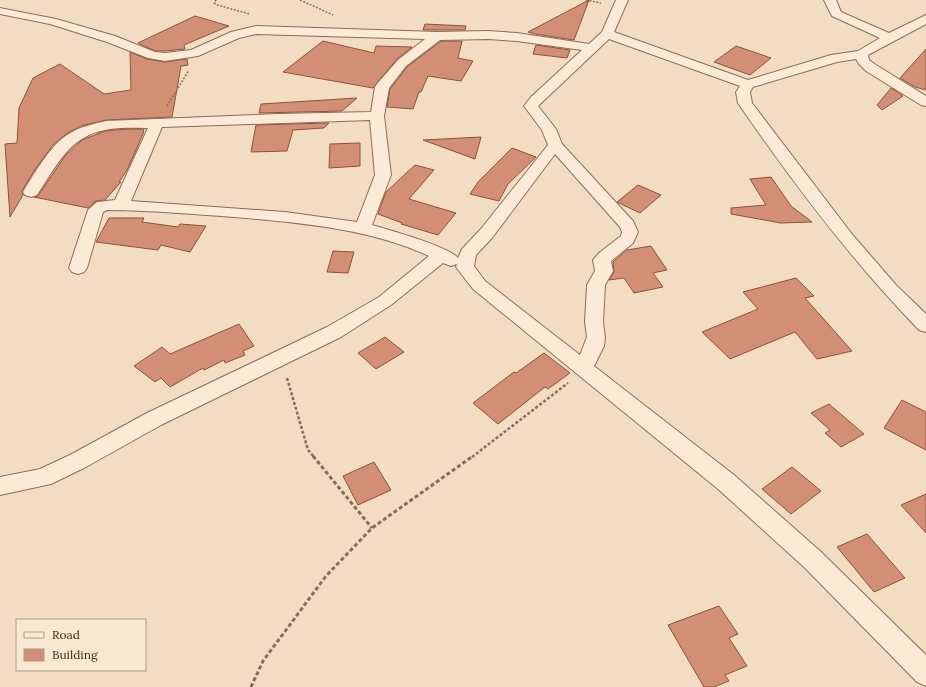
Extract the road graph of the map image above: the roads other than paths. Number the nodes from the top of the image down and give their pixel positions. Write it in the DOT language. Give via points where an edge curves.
graph roads {
  1 [pos="622,0"];
  2 [pos="830,0"];
  3 [pos="0,11"];
  4 [pos="926,20"];
  5 [pos="607,34"];
  6 [pos="437,36"];
  7 [pos="889,38"];
  8 [pos="591,48"];
  9 [pos="862,54"];
  10 [pos="748,84"];
  11 [pos="926,102"];
  12 [pos="377,116"];
  13 [pos="157,123"];
  14 [pos="555,145"];
  15 [pos="31,192"];
  16 [pos="121,205"];
  17 [pos="364,227"];
  18 [pos="442,255"];
  19 [pos="465,267"];
  20 [pos="78,268"];
  21 [pos="926,325"];
  22 [pos="584,369"];
  23 [pos="0,486"];
  24 [pos="926,673"];
  1 -- 5 [label="street"];
  2 -- 7 [label="street" via="836,14"];
  3 -- 6 [label="street" via="52,21 165,58 194,53 235,35 252,31"];
  4 -- 7 [label="street"];
  5 -- 8 [label="street"];
  5 -- 10 [label="street"];
  6 -- 8 [label="street" via="517,37"];
  6 -- 12 [label="street" via="402,63 382,87"];
  7 -- 9 [label="street"];
  8 -- 14 [label="street" via="531,106 554,136"];
  9 -- 10 [label="street" via="835,58"];
  9 -- 11 [label="street" via="863,61 871,68"];
  10 -- 21 [label="street" via="743,92 745,103 844,237"];
  12 -- 13 [label="street"];
  12 -- 17 [label="street" via="383,175"];
  13 -- 15 [label="street" via="106,124 70,138"];
  13 -- 16 [label="street"];
  14 -- 19 [label="street" via="486,234 468,253"];
  14 -- 22 [label="street" via="627,225 630,232 629,237 602,260 604,272 596,285 596,337"];
  16 -- 17 [label="street" via="286,216"];
  16 -- 20 [label="street" via="103,205 96,210"];
  17 -- 18 [label="street" via="406,239"];
  18 -- 19 [label="street"];
  18 -- 23 [label="street" via="385,301 334,332 154,419 43,478"];
  19 -- 22 [label="street" via="479,284"];
  22 -- 24 [label="street" via="726,482 812,559"];
}
